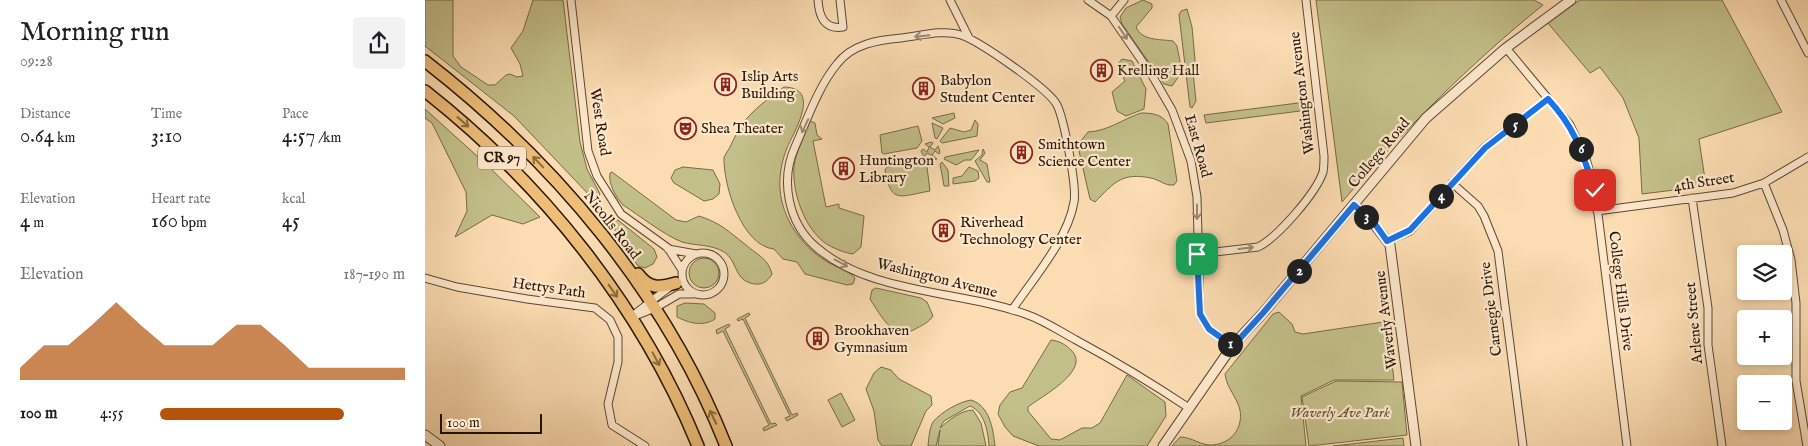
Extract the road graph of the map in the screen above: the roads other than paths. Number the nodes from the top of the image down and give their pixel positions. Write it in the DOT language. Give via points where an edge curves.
graph roads {
  1 [pos="571,0"];
  2 [pos="818,0"];
  3 [pos="840,0"];
  4 [pos="950,0"];
  5 [pos="1088,0"];
  6 [pos="1124,0"];
  7 [pos="1305,0"];
  8 [pos="1571,0"];
  9 [pos="1781,0"];
  10 [pos="1111,16"];
  11 [pos="969,39"];
  12 [pos="1506,48"];
  13 [pos="1808,53"];
  14 [pos="425,61"];
  15 [pos="425,91"];
  16 [pos="1548,99"];
  17 [pos="1808,157"];
  18 [pos="1452,183"];
  19 [pos="1764,183"];
  20 [pos="571,198"];
  21 [pos="1692,198"];
  22 [pos="1354,205"];
  23 [pos="1597,211"];
  24 [pos="1387,241"];
  25 [pos="668,248"];
  26 [pos="696,254"];
  27 [pos="1197,254"];
  28 [pos="682,271"];
  29 [pos="425,278"];
  30 [pos="676,283"];
  31 [pos="695,294"];
  32 [pos="652,305"];
  33 [pos="1012,310"];
  34 [pos="632,317"];
  35 [pos="1233,346"];
  36 [pos="1189,408"];
  37 [pos="425,435"];
  38 [pos="440,446"];
  39 [pos="645,446"];
  40 [pos="698,446"];
  41 [pos="726,446"];
  42 [pos="1163,446"];
  43 [pos="1416,446"];
  44 [pos="1523,446"];
  45 [pos="1627,446"];
  46 [pos="1722,446"];
  47 [pos="1807,446"];
  1 -- 25 [label="street, West Road" via="589,151 597,176 621,214"];
  2 -- 3 [label="street" via="822,20 831,27 843,27"];
  4 -- 11 [label="street, Washington Avenue"];
  5 -- 10 [label="street, East Road"];
  6 -- 10 [label="street"];
  27 -- 7 [label="street, Washington Avenue, one-way" via="1258,247 1266,243 1282,230 1323,172 1324,156"];
  8 -- 12 [label="street, College Road"];
  9 -- 13 [label="street"];
  10 -- 27 [label="street, East Road, one-way" via="1153,77 1177,121 1191,161 1197,196"];
  11 -- 33 [label="street, Washington Avenue" via="1046,91 1053,100 1058,107 1075,184 1069,224"];
  11 -- 33 [label="street, Washington Avenue, one-way" via="956,33 872,42 857,47 837,63 790,157 787,188 795,219 815,247 845,265 869,276"];
  12 -- 16 [label="street, College Hills Drive"];
  12 -- 22 [label="street, College Road" via="1426,118"];
  20 -- 14 [label="highway, Nicolls Road / CR 97, one-way" via="498,121"];
  15 -- 34 [label="highway, CR 97, one-way" via="476,133 521,177 577,242"];
  16 -- 18 [label="street" via="1485,148"];
  16 -- 23 [label="street, College Hills Drive" via="1570,125 1586,159"];
  17 -- 19 [label="street, 4th Street"];
  18 -- 24 [label="street" via="1410,230"];
  18 -- 44 [label="street, Carnegie Drive" via="1485,216 1498,251"];
  19 -- 21 [label="street, 4th Street" via="1733,193"];
  19 -- 47 [label="street" via="1791,260 1796,303 1796,381"];
  20 -- 30 [label="highway" via="606,230 647,284 660,287"];
  20 -- 32 [label="highway, Nicolls Road / CR 97" via="609,244"];
  21 -- 23 [label="street, 4th Street"];
  21 -- 46 [label="street, Arlene Street" via="1708,308 1708,345"];
  22 -- 24 [label="street, Waverly Avenue" via="1375,224"];
  22 -- 35 [label="street, College Road"];
  23 -- 45 [label="street, College Hills Drive"];
  24 -- 43 [label="street, Waverly Avenue" via="1391,245"];
  25 -- 26 [label="street, West Road"];
  25 -- 28 [label="street, West Road"];
  26 -- 28 [label="street" via="686,261"];
  26 -- 31 [label="street" via="714,256 723,265 725,278 719,289 707,295"];
  27 -- 35 [label="street, East Road" via="1200,314 1209,329"];
  28 -- 30 [label="street"];
  28 -- 31 [label="street" via="687,288"];
  29 -- 39 [label="street, Hettys Path" via="474,290 595,308 610,320 619,338 619,362 608,404 612,424"];
  30 -- 32 [label="street"];
  31 -- 32 [label="street" via="679,294"];
  32 -- 34 [label="street"];
  41 -- 32 [label="highway, Nicolls Road / CR 97, one-way" via="688,366"];
  33 -- 36 [label="street, Washington Avenue" via="1044,322"];
  34 -- 40 [label="highway, CR 97, one-way" via="667,379"];
  35 -- 36 [label="street, College Road"];
  36 -- 42 [label="street, College Road"];
  37 -- 38 [label="street"];
}
